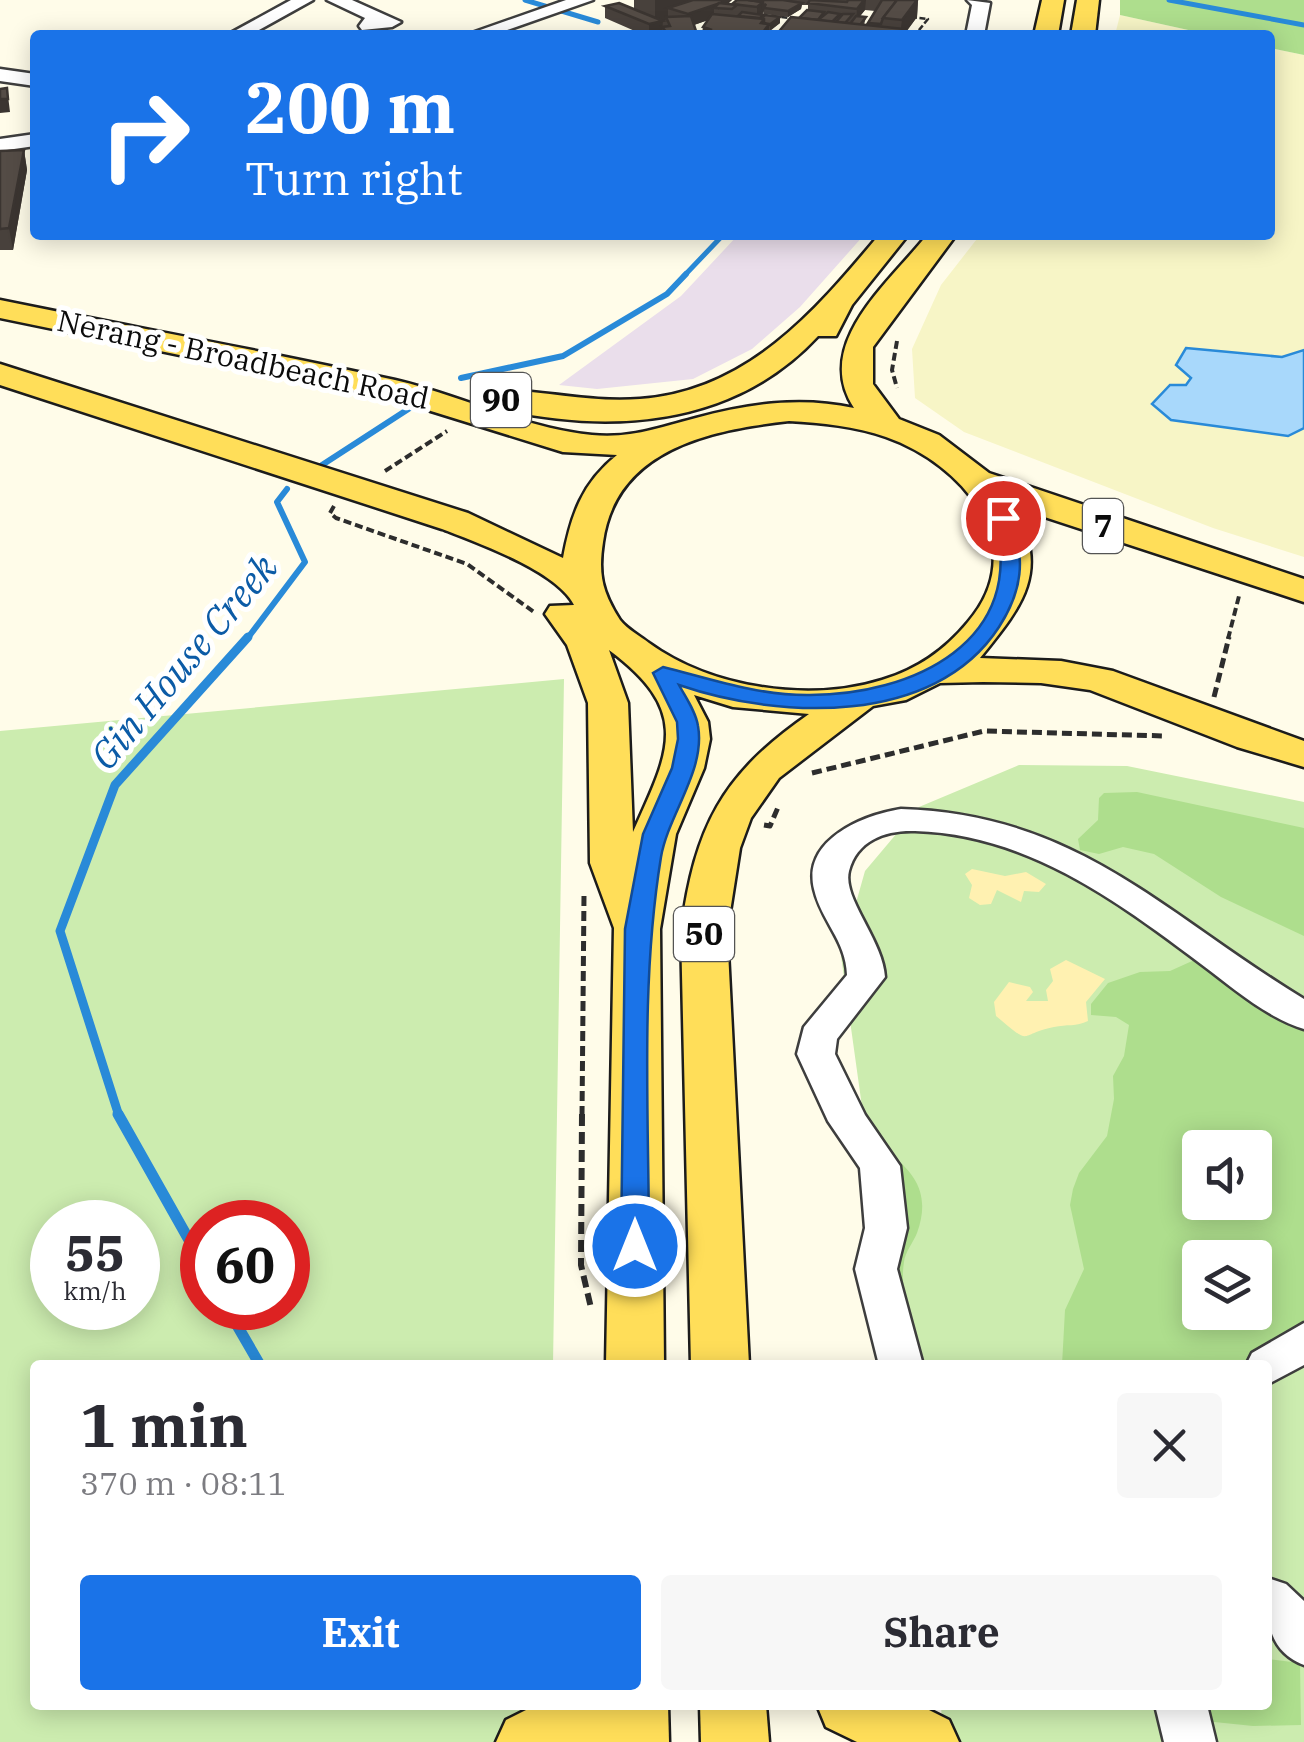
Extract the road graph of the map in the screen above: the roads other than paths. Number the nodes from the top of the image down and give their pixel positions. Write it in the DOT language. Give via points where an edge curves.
graph roads {
  1 [pos="304,0"];
  2 [pos="336,0"];
  3 [pos="976,0"];
  4 [pos="1053,0"];
  5 [pos="1088,0"];
  6 [pos="576,3"];
  7 [pos="378,17"];
  8 [pos="246,30"];
  9 [pos="491,30"];
  10 [pos="975,30"];
  11 [pos="1047,30"];
  12 [pos="1084,30"];
  13 [pos="0,75"];
  14 [pos="30,79"];
  15 [pos="30,136"];
  16 [pos="30,137"];
  17 [pos="0,138"];
  18 [pos="0,146"];
  19 [pos="890,240"];
  20 [pos="938,240"];
  21 [pos="838,303"];
  22 [pos="0,310"];
  23 [pos="290,368"];
  24 [pos="0,374"];
  25 [pos="895,412"];
  26 [pos="740,416"];
  27 [pos="660,442"];
  28 [pos="978,481"];
  29 [pos="418,508"];
  30 [pos="583,584"];
  31 [pos="1304,591"];
  32 [pos="943,672"];
  33 [pos="663,673"];
  34 [pos="858,700"];
  35 [pos="1304,754"];
  36 [pos="637,929"];
  37 [pos="1304,1016"];
  38 [pos="1304,1342"];
  39 [pos="635,1360"];
  40 [pos="720,1360"];
  41 [pos="900,1360"];
  42 [pos="1272,1363"];
  43 [pos="594,1710"];
  44 [pos="635,1710"];
  45 [pos="733,1710"];
  46 [pos="860,1710"];
  47 [pos="1183,1710"];
  48 [pos="530,1742"];
  49 [pos="635,1742"];
  50 [pos="735,1742"];
  51 [pos="925,1742"];
  52 [pos="1190,1742"];
  1 -- 8 [label="street"];
  2 -- 7 [label="street"];
  3 -- 10 [label="street" via="981,3"];
  4 -- 11 [label="main road"];
  5 -- 12 [label="main road"];
  6 -- 9 [label="street"];
  13 -- 14 [label="street"];
  15 -- 17 [label="street"];
  16 -- 18 [label="street"];
  19 -- 21 [label="main road, 90"];
  20 -- 25 [label="main road" via="856,352 857,388"];
  21 -- 23 [label="main road, 90" via="749,379 645,407 548,407 364,371"];
  21 -- 26 [label="main road" via="806,371"];
  22 -- 23 [label="main road, Nerang - Broadbeach Road / 90"];
  23 -- 27 [label="main road, Nerang - Broadbeach Road" via="428,398 564,442"];
  24 -- 29 [label="main road, Nerang - Broadbeach Road"];
  25 -- 26 [label="main road"];
  25 -- 28 [label="main road"];
  26 -- 27 [label="main road"];
  27 -- 30 [label="main road" via="620,471 594,502 580,537"];
  28 -- 31 [label="main road, 7"];
  28 -- 32 [label="main road" via="1010,537 1010,587 979,643"];
  29 -- 30 [label="main road, Nerang - Broadbeach Road" via="506,542"];
  29 -- 36 [label="main road" via="538,589 569,619 597,663 612,712 612,867"];
  30 -- 33 [label="main road" via="614,637"];
  32 -- 34 [label="main road"];
  32 -- 35 [label="main road" via="1026,670 1099,680"];
  33 -- 34 [label="main road" via="747,697"];
  33 -- 36 [label="main road, 50" via="689,739 654,834"];
  34 -- 40 [label="main road, 50" via="757,772 731,809 713,866 704,931"];
  36 -- 39 [label="main road, 50"];
  37 -- 41 [label="street" via="1068,859 926,820 876,822 860,831 840,851 830,879 861,940 866,977 818,1036 816,1054 848,1122 880,1166 886,1228 876,1269"];
  38 -- 42 [label="street"];
  43 -- 48 [label="main road"];
  44 -- 49 [label="main road"];
  45 -- 50 [label="main road"];
  46 -- 51 [label="main road"];
  47 -- 52 [label="street"];
}
